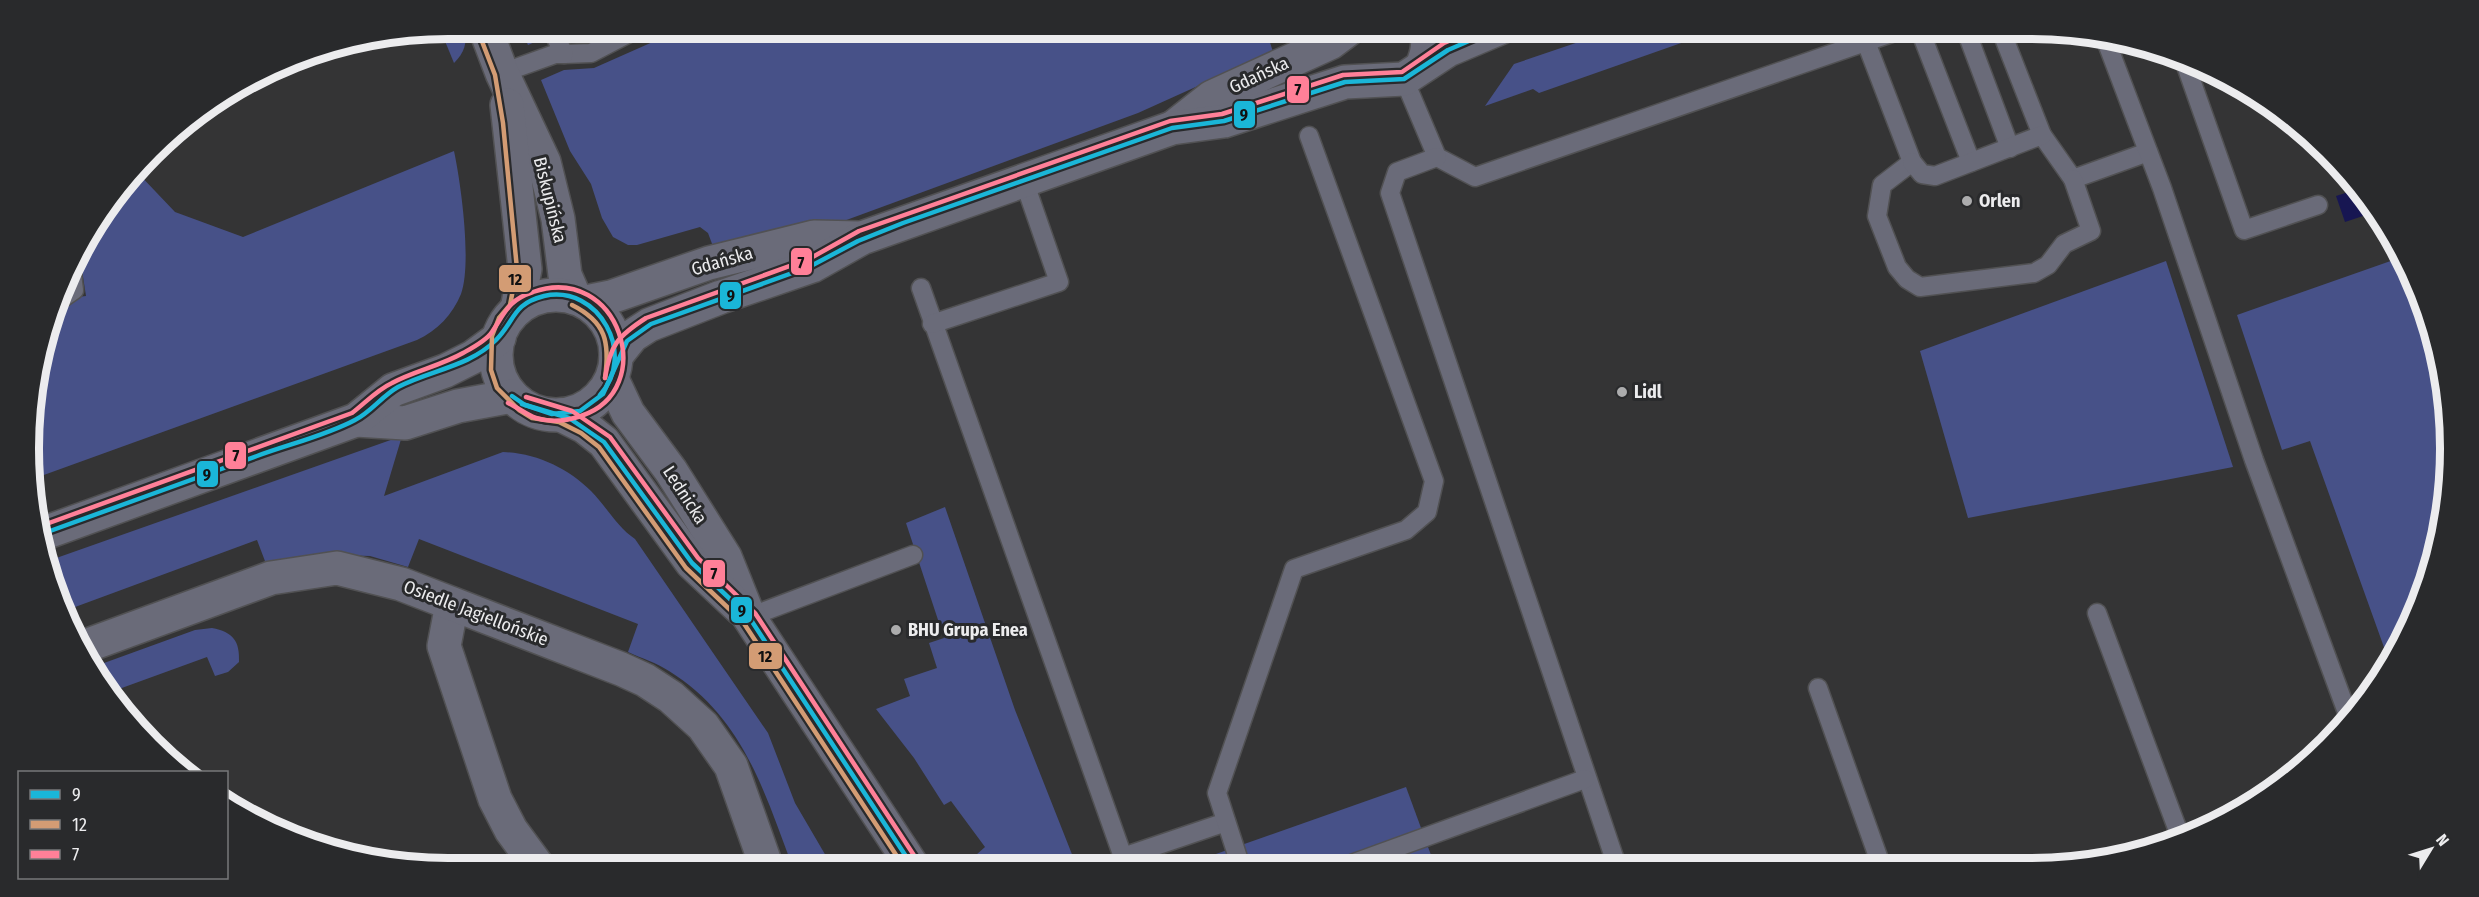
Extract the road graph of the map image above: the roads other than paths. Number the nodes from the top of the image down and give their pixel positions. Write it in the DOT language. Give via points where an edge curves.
graph roads {
  1 [pos="489,39"];
  2 [pos="556,39"];
  3 [pos="618,39"];
  4 [pos="1336,39"];
  5 [pos="1351,39"];
  6 [pos="1429,39"];
  7 [pos="1474,39"];
  8 [pos="1875,39"];
  9 [pos="1923,39"];
  10 [pos="1969,39"];
  11 [pos="2004,39"];
  12 [pos="1866,42"];
  13 [pos="2108,47"];
  14 [pos="564,54"];
  15 [pos="2188,70"];
  16 [pos="502,73"];
  17 [pos="1400,74"];
  18 [pos="1172,128"];
  19 [pos="2042,135"];
  20 [pos="1309,136"];
  21 [pos="2010,148"];
  22 [pos="2148,152"];
  23 [pos="1437,157"];
  24 [pos="1912,162"];
  25 [pos="1971,162"];
  26 [pos="2073,179"];
  27 [pos="1024,181"];
  28 [pos="2318,205"];
  29 [pos="862,238"];
  30 [pos="921,288"];
  31 [pos="580,300"];
  32 [pos="517,309"];
  33 [pos="932,324"];
  34 [pos="499,338"];
  35 [pos="614,368"];
  36 [pos="512,396"];
  37 [pos="561,415"];
  38 [pos="356,420"];
  39 [pos="48,532"];
  40 [pos="913,555"];
  41 [pos="452,604"];
  42 [pos="2097,613"];
  43 [pos="749,617"];
  44 [pos="89,645"];
  45 [pos="1818,688"];
  46 [pos="2346,709"];
  47 [pos="1585,779"];
  48 [pos="1226,822"];
  49 [pos="2178,830"];
  50 [pos="532,858"];
  51 [pos="764,858"];
  52 [pos="907,858"];
  53 [pos="1238,858"];
  54 [pos="1368,858"];
  55 [pos="1614,858"];
  56 [pos="1879,858"];
  1 -- 16 [label="street, Biskupińska"];
  2 -- 14 [label="lane"];
  3 -- 14 [label="lane" via="591,53"];
  4 -- 18 [label="street, Gdańska" via="1212,97"];
  5 -- 17 [label="street, Gdańska" via="1355,62"];
  6 -- 17 [label="street" via="1427,54"];
  7 -- 17 [label="street, Gdańska"];
  8 -- 12 [label="lane"];
  9 -- 25 [label="lane"];
  10 -- 21 [label="lane"];
  11 -- 19 [label="lane"];
  12 -- 23 [label="lane" via="1475,177"];
  12 -- 24 [label="lane"];
  13 -- 22 [label="lane"];
  14 -- 16 [label="lane"];
  15 -- 28 [label="lane" via="2244,230"];
  16 -- 31 [label="street, Biskupińska" via="544,162 558,219 565,275"];
  16 -- 32 [label="street, Biskupińska" via="525,268"];
  17 -- 18 [label="street, Gdańska" via="1345,82 1224,121"];
  17 -- 23 [label="lane"];
  18 -- 27 [label="street, Gdańska"];
  19 -- 21 [label="lane"];
  19 -- 26 [label="lane"];
  20 -- 48 [label="lane" via="1434,481 1427,512 1406,530 1294,569 1217,793"];
  21 -- 25 [label="lane"];
  22 -- 26 [label="lane"];
  22 -- 46 [label="lane" via="2254,460"];
  23 -- 47 [label="lane" via="1397,172 1390,193"];
  24 -- 25 [label="lane" via="1922,174 1935,176"];
  24 -- 26 [label="lane" via="1882,185 1877,216 1897,267 1920,286 2034,273 2048,265 2064,244 2091,231"];
  27 -- 29 [label="street, Gdańska"];
  27 -- 33 [label="lane" via="1059,282"];
  29 -- 31 [label="street, Gdańska" via="814,237 709,263 611,297"];
  29 -- 35 [label="street, Gdańska" via="812,266 649,326 632,336"];
  30 -- 33 [label="lane"];
  31 -- 32 [label="street" via="544,296"];
  31 -- 35 [label="street" via="600,313 610,328"];
  32 -- 34 [label="street" via="505,322"];
  33 -- 48 [label="lane" via="1123,858"];
  34 -- 36 [label="street" via="498,368"];
  34 -- 38 [label="street" via="445,371 393,390"];
  35 -- 37 [label="street" via="591,404"];
  35 -- 43 [label="street, Lednicka" via="628,413 671,471 725,557"];
  36 -- 37 [label="street" via="535,411"];
  36 -- 38 [label="street" via="458,406 405,423"];
  37 -- 43 [label="street, Lednicka" via="604,442 692,563"];
  38 -- 39 [label="street"];
  40 -- 43 [label="lane"];
  41 -- 44 [label="street, Osiedle Jagiellońskie" via="401,584 337,568 271,578"];
  41 -- 50 [label="street" via="444,646 495,799"];
  41 -- 51 [label="street, Osiedle Jagiellońskie" via="621,669 671,697 703,726 731,766"];
  42 -- 49 [label="lane"];
  43 -- 52 [label="street, Lednicka"];
  45 -- 56 [label="lane"];
  47 -- 54 [label="lane"];
  47 -- 55 [label="lane"];
  48 -- 53 [label="lane"];
}
